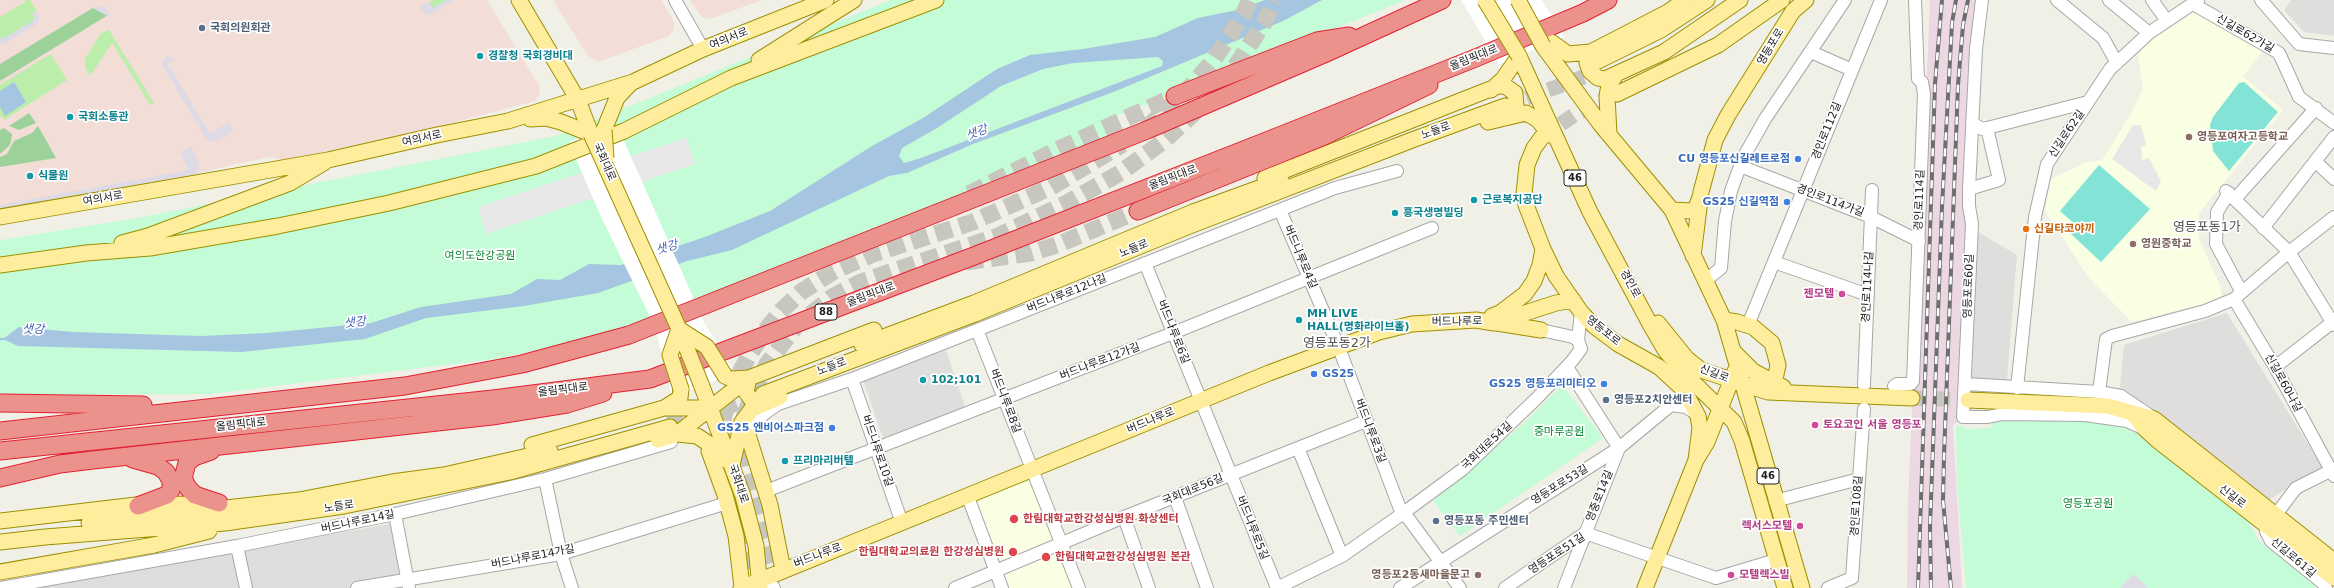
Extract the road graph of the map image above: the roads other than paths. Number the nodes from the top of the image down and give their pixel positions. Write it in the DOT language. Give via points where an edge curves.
graph roads {
  1 [pos="519,0"];
  2 [pos="675,0"];
  3 [pos="826,0"];
  4 [pos="854,0"];
  5 [pos="936,0"];
  6 [pos="1442,0"];
  7 [pos="1485,0"];
  8 [pos="1518,0"];
  9 [pos="1608,0"];
  10 [pos="1685,0"];
  11 [pos="1707,0"];
  12 [pos="1726,0"];
  13 [pos="1740,0"];
  14 [pos="1782,0"];
  15 [pos="1806,0"];
  16 [pos="1845,0"];
  17 [pos="1881,0"];
  18 [pos="1915,0"];
  19 [pos="1982,0"];
  20 [pos="2057,0"];
  21 [pos="2109,0"];
  22 [pos="2152,0"];
  23 [pos="2261,0"];
  24 [pos="2196,2"];
  25 [pos="1796,5"];
  26 [pos="2168,21"];
  27 [pos="2150,33"];
  28 [pos="1367,34"];
  29 [pos="2294,38"];
  30 [pos="1547,44"];
  31 [pos="2334,48"];
  32 [pos="703,49"];
  33 [pos="1811,52"];
  34 [pos="2279,53"];
  35 [pos="1519,56"];
  36 [pos="1473,59"];
  37 [pos="1593,62"];
  38 [pos="2117,63"];
  39 [pos="1852,70"];
  40 [pos="1617,74"];
  41 [pos="731,78"];
  42 [pos="633,82"];
  43 [pos="1617,94"];
  44 [pos="1175,96"];
  45 [pos="578,100"];
  46 [pos="2088,102"];
  47 [pos="1501,103"];
  48 [pos="2316,108"];
  49 [pos="508,121"];
  50 [pos="2334,122"];
  51 [pos="1972,123"];
  52 [pos="1987,128"];
  53 [pos="597,132"];
  54 [pos="1609,134"];
  55 [pos="1542,137"];
  56 [pos="2334,137"];
  57 [pos="1563,151"];
  58 [pos="328,160"];
  59 [pos="2316,162"];
  60 [pos="1740,166"];
  61 [pos="284,167"];
  62 [pos="1397,171"];
  63 [pos="2334,179"];
  64 [pos="1969,189"];
  65 [pos="1872,190"];
  66 [pos="1803,191"];
  67 [pos="265,192"];
  68 [pos="2230,194"];
  69 [pos="1701,195"];
  70 [pos="1280,210"];
  71 [pos="1672,210"];
  72 [pos="1138,211"];
  73 [pos="0,217"];
  74 [pos="1871,217"];
  75 [pos="2334,217"];
  76 [pos="1432,228"];
  77 [pos="2263,228"];
  78 [pos="1919,241"];
  79 [pos="1543,249"];
  80 [pos="2289,252"];
  81 [pos="86,253"];
  82 [pos="1693,256"];
  83 [pos="1774,262"];
  84 [pos="1145,263"];
  85 [pos="0,265"];
  86 [pos="1309,278"];
  87 [pos="1705,281"];
  88 [pos="1868,295"];
  89 [pos="2238,295"];
  90 [pos="1637,297"];
  91 [pos="1577,306"];
  92 [pos="1542,308"];
  93 [pos="1476,320"];
  94 [pos="1724,320"];
  95 [pos="1494,323"];
  96 [pos="2334,323"];
  97 [pos="1748,325"];
  98 [pos="679,329"];
  99 [pos="977,330"];
  100 [pos="1541,330"];
  101 [pos="1173,332"];
  102 [pos="1578,340"];
  103 [pos="1339,348"];
  104 [pos="1735,358"];
  105 [pos="1567,367"];
  106 [pos="2275,367"];
  107 [pos="650,378"];
  108 [pos="1681,378"];
  109 [pos="852,379"];
  110 [pos="1737,382"];
  111 [pos="1864,384"];
  112 [pos="1966,384"];
  113 [pos="1894,386"];
  114 [pos="1774,388"];
  115 [pos="2017,388"];
  116 [pos="759,390"];
  117 [pos="2098,392"];
  118 [pos="1912,398"];
  119 [pos="1004,399"];
  120 [pos="1201,400"];
  121 [pos="1968,400"];
  122 [pos="0,403"];
  123 [pos="1671,405"];
  124 [pos="211,407"];
  125 [pos="710,408"];
  126 [pos="1721,408"];
  127 [pos="1864,409"];
  128 [pos="1366,421"];
  129 [pos="669,422"];
  130 [pos="1699,422"];
  131 [pos="1753,424"];
  132 [pos="2150,424"];
  133 [pos="0,431"];
  134 [pos="746,434"];
  135 [pos="230,444"];
  136 [pos="877,448"];
  137 [pos="1298,448"];
  138 [pos="1619,448"];
  139 [pos="709,449"];
  140 [pos="0,451"];
  141 [pos="117,457"];
  142 [pos="1696,460"];
  143 [pos="60,464"];
  144 [pos="732,465"];
  145 [pos="0,470"];
  146 [pos="1032,471"];
  147 [pos="2333,472"];
  148 [pos="1231,475"];
  149 [pos="0,478"];
  150 [pos="545,479"];
  151 [pos="1859,479"];
  152 [pos="766,491"];
  153 [pos="968,497"];
  154 [pos="1175,497"];
  155 [pos="1775,501"];
  156 [pos="219,502"];
  157 [pos="728,503"];
  158 [pos="138,506"];
  159 [pos="258,511"];
  160 [pos="395,514"];
  161 [pos="1402,514"];
  162 [pos="1124,517"];
  163 [pos="2272,520"];
  164 [pos="0,521"];
  165 [pos="902,523"];
  166 [pos="0,533"];
  167 [pos="1586,533"];
  168 [pos="0,542"];
  169 [pos="1062,544"];
  170 [pos="237,546"];
  171 [pos="561,554"];
  172 [pos="1342,556"];
  173 [pos="1657,558"];
  174 [pos="1440,560"];
  175 [pos="1776,560"];
  176 [pos="2334,561"];
  177 [pos="783,570"];
  178 [pos="0,572"];
  179 [pos="996,572"];
  180 [pos="2334,578"];
  181 [pos="408,583"];
  182 [pos="765,583"];
  183 [pos="1717,585"];
  184 [pos="0,588"];
  185 [pos="246,588"];
  186 [pos="357,588"];
  187 [pos="572,588"];
  188 [pos="742,588"];
  189 [pos="955,588"];
  190 [pos="1002,588"];
  191 [pos="1080,588"];
  192 [pos="1149,588"];
  193 [pos="1207,588"];
  194 [pos="1277,588"];
  195 [pos="1400,588"];
  196 [pos="1460,588"];
  197 [pos="1505,588"];
  198 [pos="1564,588"];
  199 [pos="1645,588"];
  200 [pos="1785,588"];
  201 [pos="1802,588"];
  202 [pos="1828,588"];
  203 [pos="2326,588"];
  1 -- 45 [label="main road, 국회대로"];
  2 -- 32 [label="street"];
  3 -- 32 [label="main road, 여의서로"];
  4 -- 41 [label="main road"];
  5 -- 41 [label="main road"];
  6 -- 28 [label="highway, 올림픽대로"];
  7 -- 35 [label="main road, 경인로 / 46, bridge"];
  8 -- 30 [label="main road, bridge"];
  9 -- 36 [label="highway, 올림픽대로 / 88"];
  10 -- 37 [label="main road"];
  11 -- 37 [label="main road" via="1661,30"];
  12 -- 37 [label="main road" via="1664,40"];
  13 -- 40 [label="main road" via="1664,52"];
  14 -- 43 [label="main road" via="1718,45"];
  15 -- 25 [label="main road, 영등포로"];
  16 -- 33 [label="street"];
  17 -- 39 [label="street, 경인로112길"];
  18 -- 78 [label="street, 경인로114길" via="1918,79 1922,82 1924,94"];
  19 -- 51 [label="street, 영등포로60길" via="1976,49"];
  20 -- 38 [label="street" via="2103,38"];
  21 -- 27 [label="street"];
  22 -- 26 [label="street"];
  23 -- 29 [label="street"];
  24 -- 26 [label="street, 신길로62길"];
  24 -- 34 [label="street, 신길로62가길"];
  25 -- 69 [label="main road, 영등포로" via="1715,140"];
  26 -- 27 [label="street, 신길로62길"];
  27 -- 38 [label="street, 신길로62길"];
  28 -- 44 [label="highway" via="1317,41"];
  28 -- 124 [label="highway, 올림픽대로" via="1140,132 629,335 522,364 405,386"];
  29 -- 31 [label="street" via="2299,44"];
  29 -- 34 [label="street"];
  30 -- 37 [label="main road"];
  30 -- 54 [label="main road"];
  32 -- 42 [label="main road, 여의서로"];
  33 -- 39 [label="street"];
  33 -- 60 [label="street" via="1752,140"];
  34 -- 48 [label="street, 신길로62가길" via="2299,97"];
  35 -- 47 [label="main road" via="1503,79"];
  35 -- 57 [label="main road, 경인로 / 46"];
  36 -- 72 [label="highway" via="1415,93 1324,136"];
  36 -- 107 [label="highway, 올림픽대로 / 88" via="974,256"];
  37 -- 40 [label="main road" via="1587,63 1590,71 1598,78 1605,79"];
  38 -- 46 [label="street, 신길로62길" via="2110,69"];
  39 -- 66 [label="street, 경인로112길"];
  40 -- 54 [label="main road" via="1609,85"];
  41 -- 81 [label="main road" via="624,132 536,166 389,204 150,248"];
  42 -- 45 [label="main road, 여의서로"];
  42 -- 53 [label="main road" via="616,98"];
  45 -- 49 [label="main road, 여의서로"];
  45 -- 53 [label="main road, 국회대로"];
  46 -- 52 [label="street"];
  46 -- 115 [label="street, 신길로62길" via="2047,164 2035,217"];
  47 -- 57 [label="main road" via="1532,116"];
  47 -- 116 [label="main road, 노들로" via="1193,212"];
  47 -- 116 [label="main road, 노들로" via="1399,152 1299,192 1187,227 1001,303"];
  48 -- 50 [label="street, 신길로62가길"];
  48 -- 68 [label="street"];
  49 -- 53 [label="main road" via="546,118"];
  49 -- 58 [label="main road, 여의서로"];
  51 -- 52 [label="street" via="1982,129"];
  51 -- 64 [label="street, 영등포로60길"];
  52 -- 64 [label="street" via="2000,180"];
  53 -- 98 [label="main road, 국회대로, bridge" via="606,169"];
  54 -- 71 [label="main road"];
  55 -- 79 [label="main road, 영등포로 / 46" via="1527,165 1524,194"];
  56 -- 59 [label="street"];
  57 -- 90 [label="main road, 경인로 / 46" via="1590,212"];
  58 -- 61 [label="main road, 여의서로"];
  58 -- 67 [label="main road" via="299,179"];
  59 -- 63 [label="street"];
  59 -- 77 [label="street"];
  60 -- 66 [label="street, 경인로114가길"];
  60 -- 87 [label="street" via="1725,221 1721,268"];
  61 -- 67 [label="main road" via="287,172 284,179"];
  61 -- 73 [label="main road, 여의서로"];
  62 -- 70 [label="street, 버드나루로12나길" via="1342,186"];
  64 -- 112 [label="street, 영등포로60길" via="1972,224"];
  65 -- 74 [label="street, 경인로114나길"];
  66 -- 74 [label="street, 경인로114가길"];
  66 -- 83 [label="street, 경인로112길"];
  67 -- 81 [label="main road" via="148,236"];
  68 -- 77 [label="street"];
  68 -- 89 [label="street" via="2217,212 2216,244"];
  69 -- 71 [label="main road" via="1696,208 1692,211"];
  69 -- 82 [label="main road, 영등포로"];
  70 -- 84 [label="street, 버드나루로12나길"];
  70 -- 86 [label="street, 버드나루로4길"];
  71 -- 82 [label="main road"];
  74 -- 78 [label="street, 경인로114가길"];
  74 -- 88 [label="street, 경인로114나길"];
  75 -- 80 [label="street"];
  76 -- 86 [label="street, 버드나루로12가길"];
  77 -- 80 [label="street"];
  78 -- 113 [label="street, 경인로114길" via="1912,381 1911,384"];
  79 -- 91 [label="main road, 영등포로 / 46" via="1556,276"];
  79 -- 93 [label="main road" via="1534,281 1525,294 1500,313"];
  80 -- 89 [label="street"];
  80 -- 96 [label="street"];
  81 -- 85 [label="main road"];
  82 -- 87 [label="main road"];
  83 -- 88 [label="street"];
  83 -- 97 [label="street, 경인로112길"];
  84 -- 99 [label="street, 버드나루로12나길"];
  84 -- 101 [label="street, 버드나루로6길"];
  86 -- 101 [label="street, 버드나루로12가길"];
  86 -- 103 [label="street, 버드나루로4길"];
  87 -- 94 [label="main road"];
  88 -- 111 [label="street, 경인로114나길"];
  89 -- 106 [label="street, 신길로60나길"];
  89 -- 117 [label="street" via="2205,310 2112,336 2106,340"];
  90 -- 108 [label="main road, 경인로 / 46"];
  90 -- 110 [label="main road, 신길로" via="1694,365 1706,372"];
  91 -- 92 [label="main road, 버드나루로"];
  91 -- 102 [label="street"];
  91 -- 108 [label="main road, 영등포로 / 46" via="1618,344"];
  92 -- 95 [label="main road, 버드나루로"];
  92 -- 100 [label="main road" via="1535,316 1535,323"];
  93 -- 95 [label="main road, 버드나루로"];
  93 -- 103 [label="main road, 버드나루로" via="1412,324 1379,332"];
  94 -- 97 [label="main road"];
  94 -- 104 [label="main road"];
  95 -- 100 [label="main road"];
  96 -- 106 [label="street"];
  97 -- 114 [label="main road" via="1768,338 1776,350 1778,365"];
  98 -- 116 [label="main road, bridge" via="707,347 725,376"];
  98 -- 125 [label="main road, 국회대로, bridge"];
  98 -- 129 [label="main road, bridge" via="670,355 681,389 680,398"];
  99 -- 109 [label="street, 버드나루로12나길"];
  99 -- 119 [label="street, 버드나루로8길"];
  100 -- 102 [label="street"];
  101 -- 119 [label="street, 버드나루로12가길"];
  101 -- 120 [label="street, 버드나루로6길"];
  102 -- 105 [label="street, 국회대로54길" via="1581,349"];
  103 -- 120 [label="main road, 버드나루로"];
  103 -- 128 [label="street, 버드나루로3길"];
  104 -- 110 [label="main road"];
  104 -- 114 [label="main road, 신길로"];
  105 -- 138 [label="street"];
  105 -- 161 [label="street, 국회대로54길" via="1463,468"];
  106 -- 147 [label="street, 신길로60나길"];
  107 -- 135 [label="highway" via="567,404 492,416"];
  107 -- 140 [label="highway, 올림픽대로 / 88" via="493,399"];
  108 -- 123 [label="street"];
  108 -- 126 [label="main road, 경인로 / 46"];
  108 -- 130 [label="main road" via="1702,414"];
  109 -- 134 [label="street, 버드나루로12나길" via="778,404 765,413"];
  109 -- 136 [label="street, 버드나루로10길"];
  110 -- 114 [label="main road, 신길로"];
  110 -- 126 [label="main road"];
  110 -- 131 [label="main road, 46"];
  112 -- 115 [label="street"];
  112 -- 132 [label="street, 영등포로60길" via="1963,417 2002,414 2085,415"];
  114 -- 118 [label="main road, 신길로" via="1798,392"];
  114 -- 131 [label="main road" via="1759,402"];
  115 -- 117 [label="street"];
  116 -- 125 [label="main road"];
  116 -- 144 [label="main road" via="751,410 742,422"];
  117 -- 132 [label="street" via="2121,396 2139,407"];
  119 -- 136 [label="street, 버드나루로12가길"];
  119 -- 146 [label="street, 버드나루로8길"];
  120 -- 146 [label="main road, 버드나루로"];
  120 -- 148 [label="street, 버드나루로5길"];
  121 -- 132 [label="main road, 신길로" via="2099,405 2132,413"];
  122 -- 124 [label="highway"];
  123 -- 130 [label="street" via="1686,407"];
  123 -- 138 [label="street, 영등포로53길"];
  124 -- 133 [label="highway, 올림픽대로"];
  125 -- 129 [label="main road"];
  125 -- 129 [label="main road"];
  125 -- 144 [label="main road, 국회대로"];
  126 -- 142 [label="main road" via="1707,442"];
  126 -- 175 [label="main road, 경인로 / 46" via="1734,422 1742,442"];
  127 -- 151 [label="street, 경인로108길"];
  128 -- 137 [label="street, 국회대로56길"];
  128 -- 161 [label="street, 버드나루로3길"];
  129 -- 144 [label="main road" via="688,434 703,439"];
  129 -- 159 [label="main road, 노들로" via="444,475 392,482 299,500"];
  129 -- 159 [label="main road, 노들로" via="510,472 394,497"];
  130 -- 142 [label="main road"];
  131 -- 155 [label="main road, 46"];
  132 -- 163 [label="main road, 신길로"];
  134 -- 152 [label="main road"];
  135 -- 141 [label="highway"];
  135 -- 156 [label="highway" via="194,457 184,469 183,478 194,495"];
  136 -- 152 [label="street, 버드나루로12가길"];
  136 -- 165 [label="street, 버드나루로10길"];
  137 -- 148 [label="street, 국회대로56길"];
  137 -- 172 [label="street"];
  138 -- 167 [label="street, 영중로14길"];
  138 -- 174 [label="street, 영등포로53길"];
  139 -- 150 [label="street, 버드나루로14길" via="690,441 674,441"];
  139 -- 157 [label="main road"];
  141 -- 143 [label="highway"];
  141 -- 158 [label="highway" via="146,461 158,466 166,472 171,481 171,490 167,495"];
  142 -- 173 [label="main road"];
  143 -- 145 [label="highway"];
  143 -- 149 [label="highway"];
  144 -- 182 [label="main road, 국회대로" via="743,496"];
  146 -- 153 [label="main road, 버드나루로"];
  146 -- 169 [label="street, 버드나루로8길"];
  147 -- 163 [label="street" via="2296,488"];
  148 -- 154 [label="street, 국회대로56길"];
  148 -- 194 [label="street, 버드나루로5길"];
  150 -- 160 [label="street, 버드나루로14길"];
  150 -- 171 [label="street"];
  151 -- 155 [label="street"];
  151 -- 202 [label="street, 경인로108길" via="1852,578"];
  152 -- 177 [label="main road"];
  153 -- 165 [label="main road, 버드나루로"];
  153 -- 179 [label="street"];
  154 -- 162 [label="street, 국회대로56길"];
  154 -- 193 [label="street"];
  155 -- 201 [label="main road, 46"];
  156 -- 158 [label="main road"];
  156 -- 159 [label="main road"];
  157 -- 171 [label="street, 버드나루로14가길"];
  157 -- 188 [label="main road" via="736,536"];
  158 -- 164 [label="main road"];
  159 -- 166 [label="main road, 노들로" via="225,510"];
  159 -- 168 [label="main road, 노들로"];
  159 -- 178 [label="main road" via="154,545"];
  160 -- 170 [label="street, 버드나루로14길"];
  160 -- 181 [label="street"];
  161 -- 172 [label="street, 국회대로54길"];
  161 -- 174 [label="street" via="1408,518"];
  162 -- 169 [label="street, 국회대로56길"];
  162 -- 192 [label="street"];
  163 -- 176 [label="main road, 신길로"];
  163 -- 180 [label="main road, 신길로"];
  163 -- 203 [label="street, 신길로61길" via="2266,531 2271,541"];
  165 -- 177 [label="main road, 버드나루로"];
  167 -- 173 [label="street, 영등포로51길"];
  167 -- 197 [label="street, 영등포로51길"];
  167 -- 198 [label="street, 영중로14길"];
  169 -- 179 [label="street, 국회대로56길"];
  169 -- 191 [label="street, 버드나루로8길"];
  170 -- 184 [label="street, 버드나루로14길"];
  170 -- 185 [label="street"];
  171 -- 181 [label="street, 버드나루로14가길"];
  171 -- 187 [label="street"];
  172 -- 194 [label="street, 국회대로54길"];
  173 -- 183 [label="street"];
  173 -- 199 [label="main road"];
  174 -- 195 [label="street, 영등포로53길"];
  174 -- 196 [label="street"];
  175 -- 183 [label="street"];
  175 -- 200 [label="main road, 경인로 / 46"];
  177 -- 182 [label="main road, 버드나루로"];
  179 -- 189 [label="street, 국회대로56길"];
  179 -- 190 [label="street"];
  181 -- 186 [label="street, 버드나루로14가길"];
  182 -- 188 [label="main road, 버드나루로"];
}
